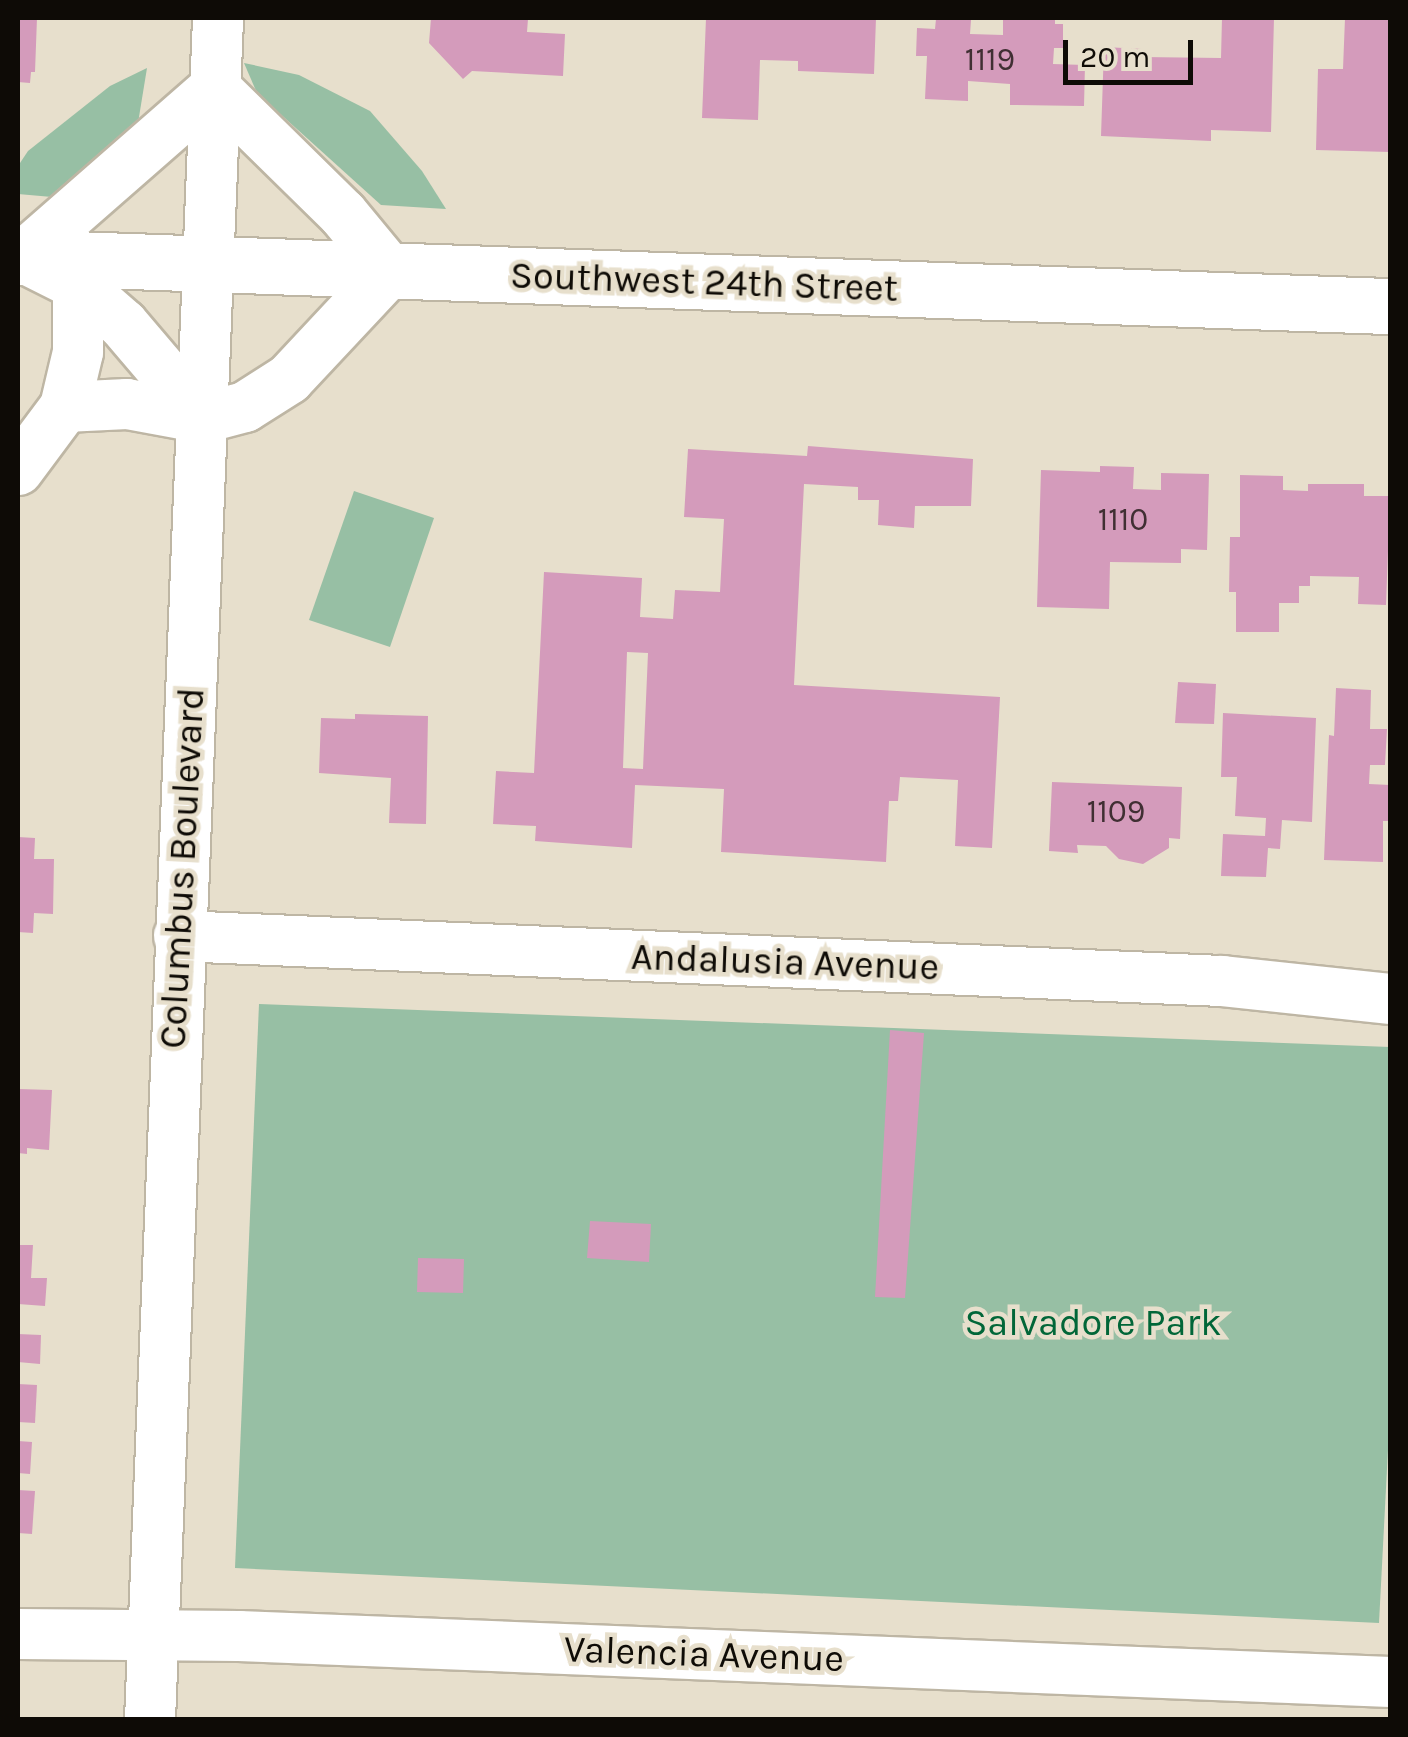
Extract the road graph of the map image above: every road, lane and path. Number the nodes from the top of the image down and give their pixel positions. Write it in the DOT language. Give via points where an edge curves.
graph roads {
  1 [pos="218,18"];
  2 [pos="216,88"];
  3 [pos="20,257"];
  4 [pos="210,264"];
  5 [pos="390,271"];
  6 [pos="78,285"];
  7 [pos="1390,306"];
  8 [pos="65,406"];
  9 [pos="203,418"];
  10 [pos="18,470"];
  11 [pos="179,936"];
  12 [pos="1390,998"];
  13 [pos="18,1634"];
  14 [pos="152,1636"];
  15 [pos="1390,1682"];
  16 [pos="150,1720"];
  1 -- 2 [label="street, Columbus Boulevard"];
  2 -- 3 [label="street"];
  2 -- 4 [label="street, Columbus Boulevard"];
  2 -- 5 [label="street" via="343,214"];
  3 -- 4 [label="street, Southwest 24th Street"];
  3 -- 6 [label="street"];
  4 -- 5 [label="street, Southwest 24th Street"];
  4 -- 9 [label="street, Columbus Boulevard"];
  5 -- 7 [label="street, Southwest 24th Street"];
  5 -- 9 [label="street" via="289,380 245,407"];
  6 -- 8 [label="street" via="78,352"];
  6 -- 9 [label="street" via="123,324"];
  8 -- 9 [label="street" via="127,404"];
  8 -- 10 [label="street"];
  9 -- 11 [label="street, Columbus Boulevard"];
  11 -- 12 [label="street, Andalusia Avenue" via="1222,981"];
  11 -- 14 [label="street, Columbus Boulevard"];
  13 -- 14 [label="street, Valencia Avenue"];
  14 -- 15 [label="street, Valencia Avenue"];
  14 -- 16 [label="street, Columbus Boulevard"];
}
